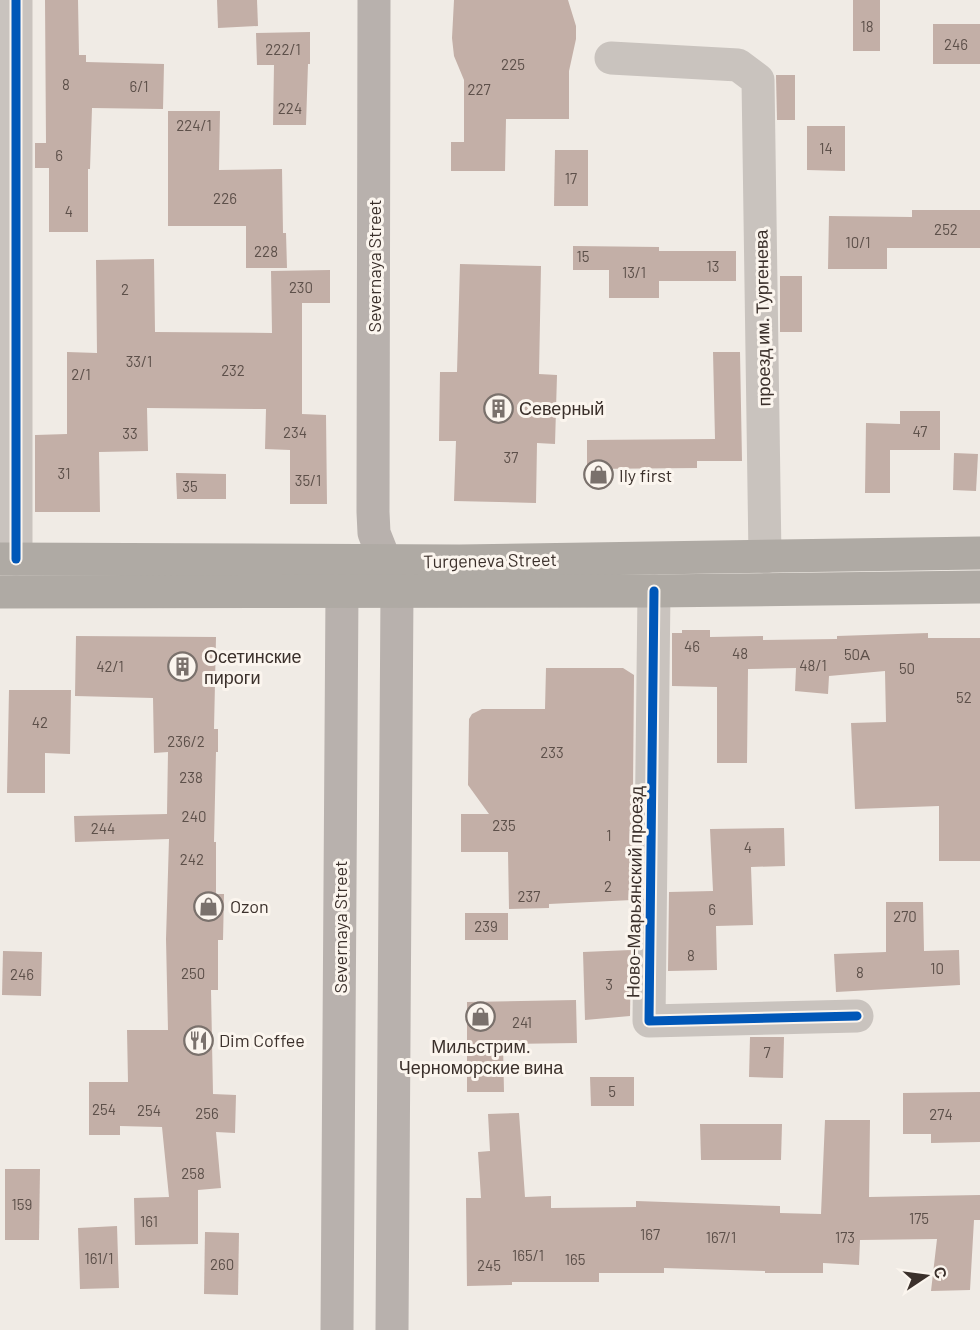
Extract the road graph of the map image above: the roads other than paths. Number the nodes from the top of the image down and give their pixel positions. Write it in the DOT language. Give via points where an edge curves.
graph roads {
  1 [pos="16,0"];
  2 [pos="374,0"];
  3 [pos="611,58"];
  4 [pos="373,552"];
  5 [pos="980,553"];
  6 [pos="765,556"];
  7 [pos="8,559"];
  8 [pos="980,587"];
  9 [pos="342,591"];
  10 [pos="397,591"];
  11 [pos="654,591"];
  12 [pos="0,592"];
  13 [pos="857,1016"];
  14 [pos="337,1330"];
  15 [pos="392,1330"];
  1 -- 7 [label="street"];
  2 -- 4 [label="main road, Severnaya Street"];
  3 -- 6 [label="street, проезд им. Тургенева" via="738,64 758,80"];
  4 -- 6 [label="highway, Turgeneva Street"];
  4 -- 7 [label="highway, Turgeneva Street"];
  4 -- 9 [label="main road, Severnaya Street"];
  4 -- 10 [label="main road, Severnaya Street"];
  5 -- 6 [label="highway, Turgeneva Street"];
  8 -- 11 [label="highway, Turgeneva Street"];
  9 -- 10 [label="highway, Turgeneva Street"];
  9 -- 12 [label="highway, Turgeneva Street"];
  9 -- 14 [label="main road, Severnaya Street"];
  10 -- 11 [label="highway, Turgeneva Street"];
  10 -- 15 [label="main road, Severnaya Street"];
  11 -- 13 [label="street, Ново-Марьянский проезд" via="649,1021"];
}
